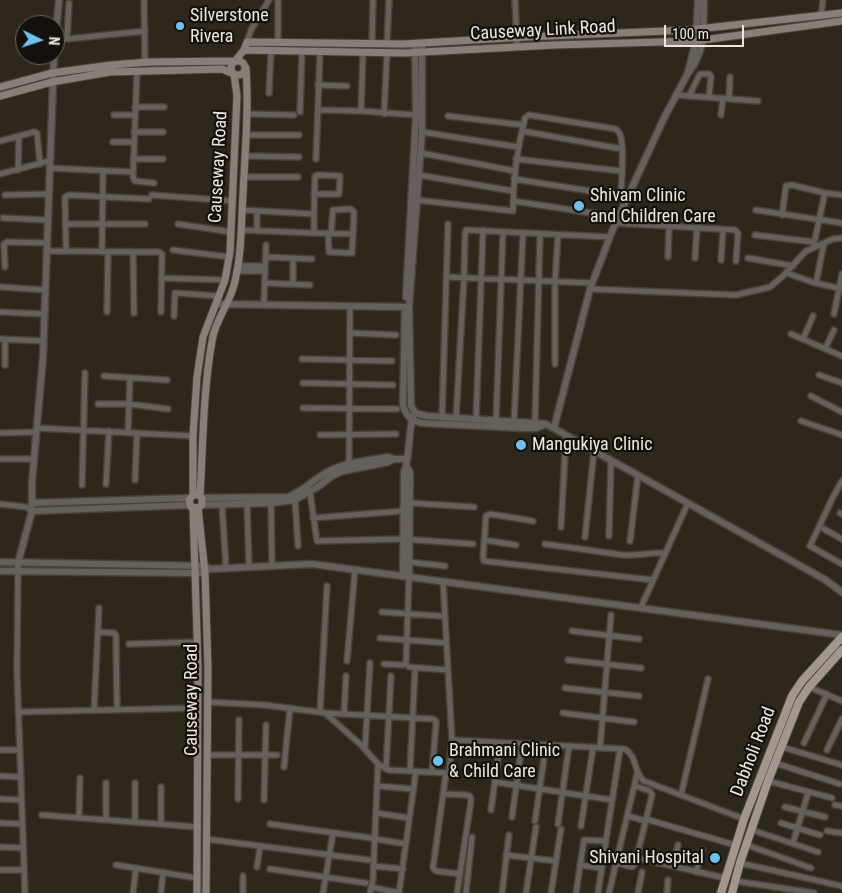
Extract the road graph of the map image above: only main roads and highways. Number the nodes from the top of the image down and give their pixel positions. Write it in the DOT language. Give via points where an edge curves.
graph roads {
  1 [pos="842,13"];
  2 [pos="842,20"];
  3 [pos="244,50"];
  4 [pos="235,61"];
  5 [pos="246,67"];
  6 [pos="234,74"];
  7 [pos="0,87"];
  8 [pos="0,96"];
  9 [pos="196,502"];
  10 [pos="842,636"];
  11 [pos="842,650"];
  12 [pos="198,697"];
  13 [pos="207,699"];
  14 [pos="198,711"];
  15 [pos="207,716"];
  16 [pos="197,893"];
  17 [pos="206,893"];
  18 [pos="721,893"];
  19 [pos="732,893"];
  1 -- 3 [label="main road, Causeway Link Road" via="700,28 418,43 246,42"];
  2 -- 3 [label="main road, Causeway Link Road" via="699,40 419,53"];
  3 -- 4 [label="main road"];
  3 -- 5 [label="main road, Causeway Road"];
  4 -- 5 [label="main road"];
  4 -- 6 [label="main road" via="231,67"];
  4 -- 7 [label="main road" via="145,62 52,72"];
  5 -- 6 [label="main road" via="240,75"];
  5 -- 9 [label="main road, Causeway Road" via="248,97 237,269 227,305 217,320 212,339"];
  6 -- 8 [label="main road" via="222,69 110,72 52,82"];
  6 -- 9 [label="main road, Causeway Road" via="238,96 229,257 225,280 203,337 197,377 193,436"];
  9 -- 12 [label="main road, Causeway Road"];
  9 -- 13 [label="main road, Causeway Road" via="206,569"];
  10 -- 18 [label="main road, Dabholi Road" via="796,689 744,819"];
  11 -- 19 [label="main road, Dabholi Road" via="799,702 768,781"];
  12 -- 13 [label="main road"];
  12 -- 14 [label="main road, Causeway Road"];
  13 -- 15 [label="main road, Causeway Road"];
  14 -- 15 [label="main road"];
  14 -- 16 [label="main road, Causeway Road"];
  15 -- 17 [label="main road, Causeway Road"];
}
